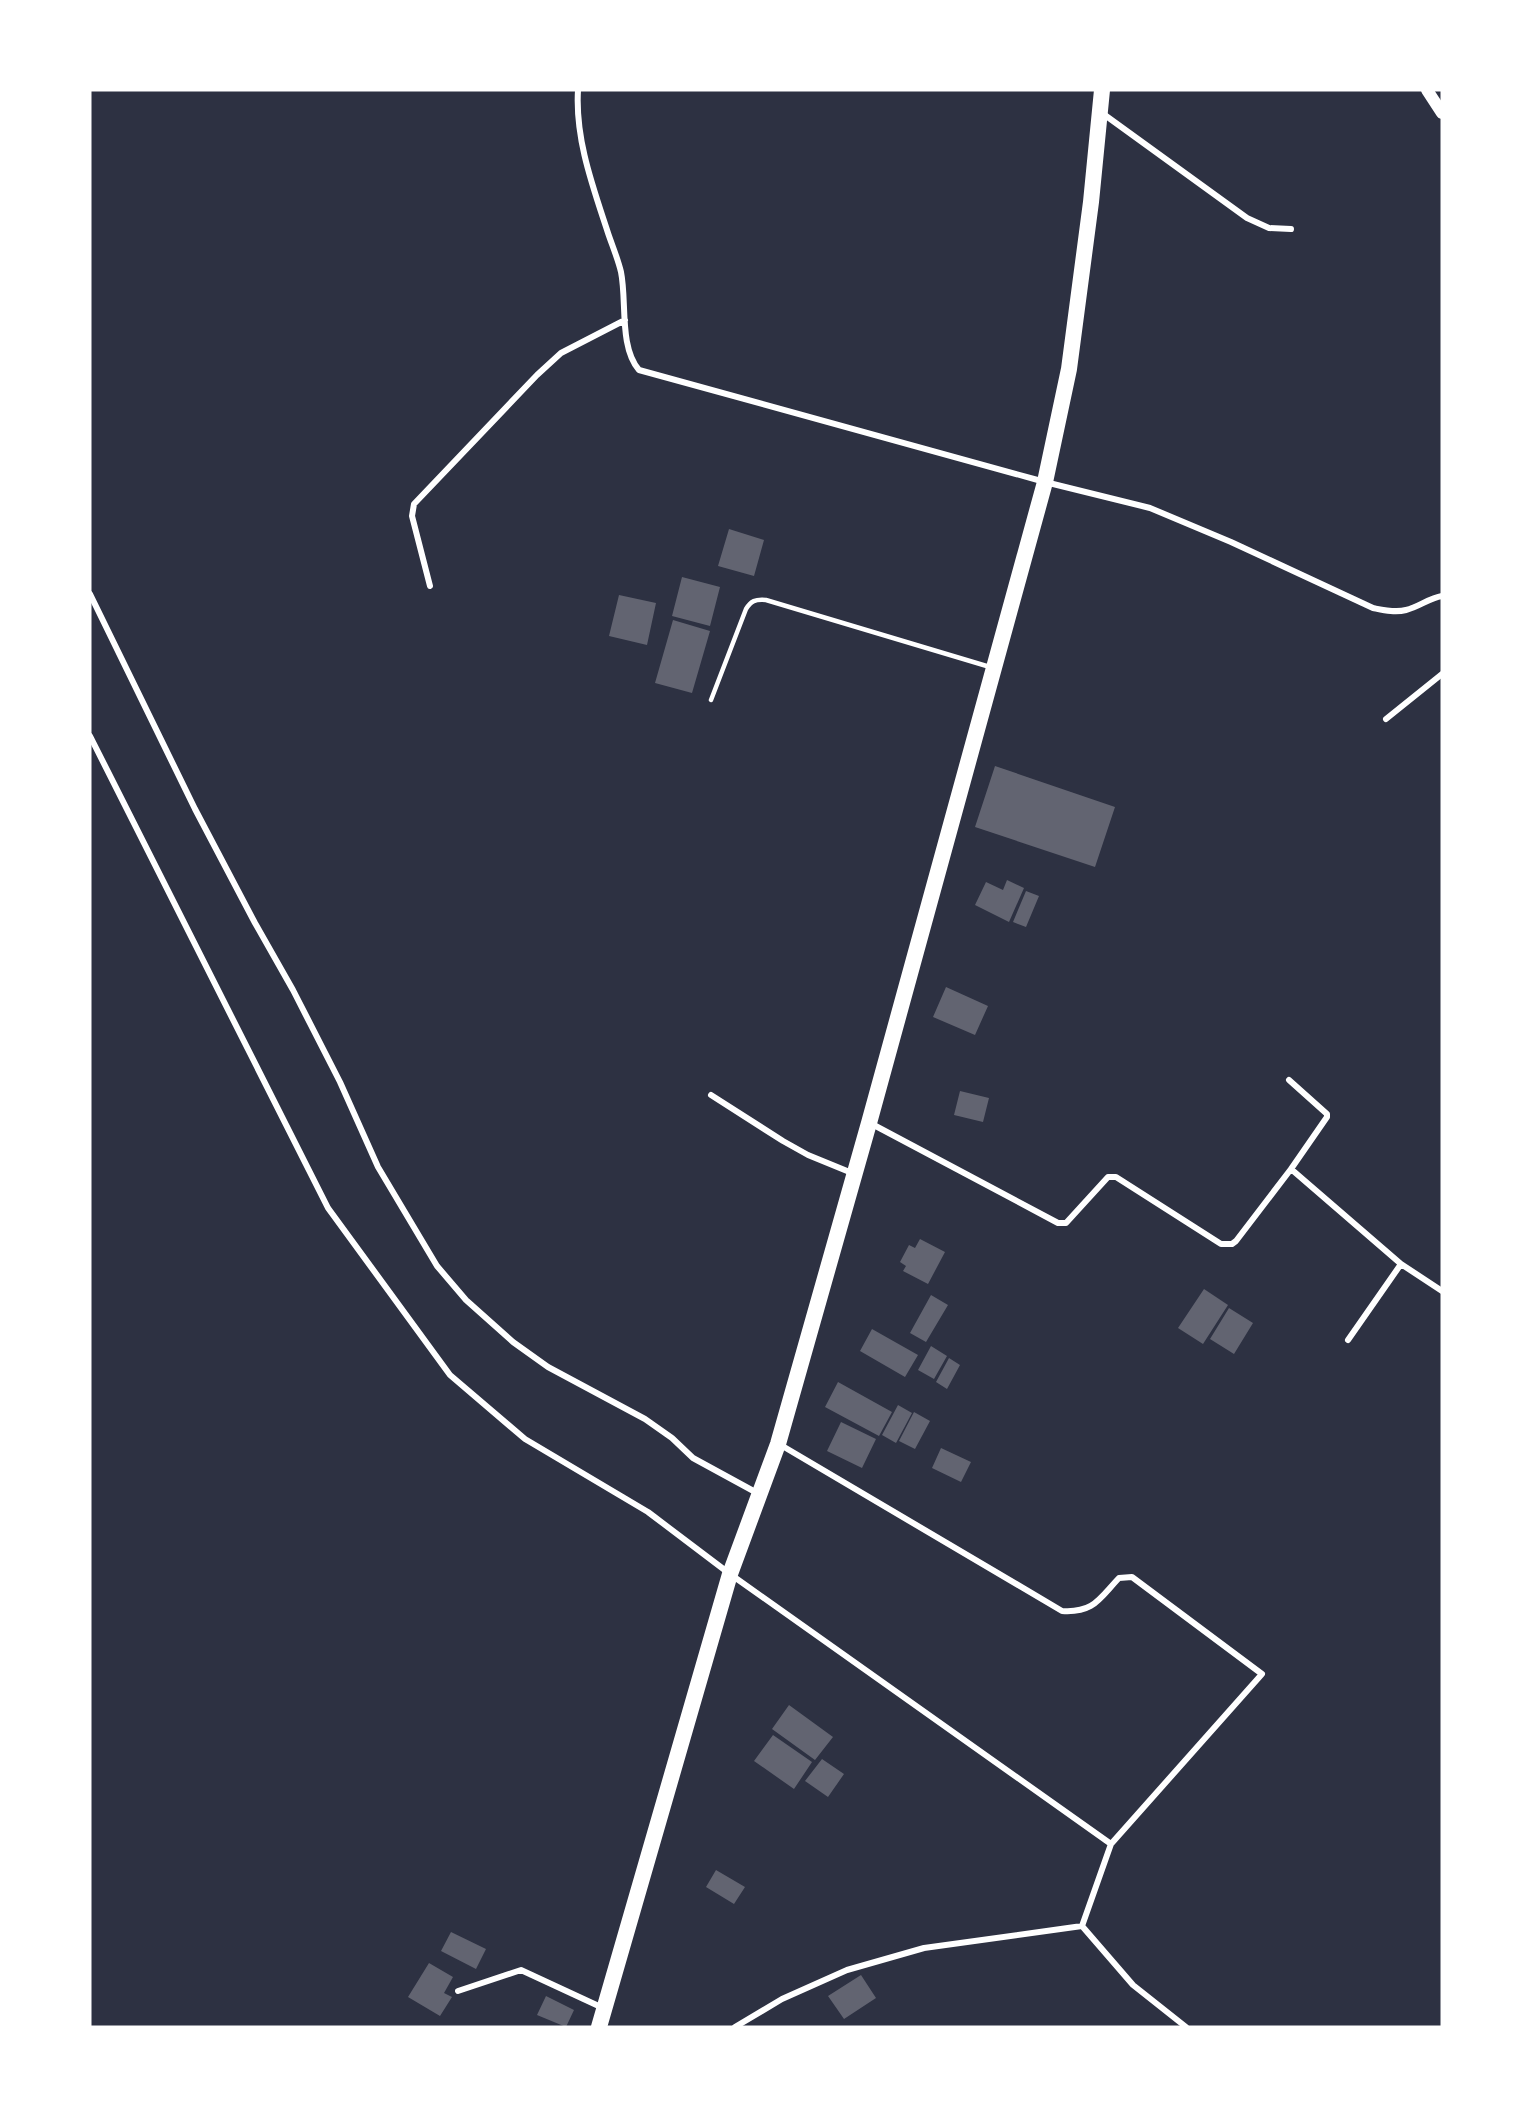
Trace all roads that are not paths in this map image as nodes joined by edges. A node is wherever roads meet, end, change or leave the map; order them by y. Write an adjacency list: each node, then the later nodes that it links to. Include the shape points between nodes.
1 (578, 90): 7 (street, via 579,132 621,272)
2 (1102, 90): 4 (highway)
3 (1427, 90): 5 (main road)
4 (1099, 111): 6 (street, via 1247,218 1269,228); 8 (highway, via 1069,369)
5 (1442, 113)
6 (1291, 229)
7 (625, 320): 8 (street, via 630,355 639,370); 9 (street, via 561,353 414,504 412,516)
8 (1045, 482): 11 (street, via 1150,508 1373,608 1406,610); 12 (highway)
9 (430, 586)
10 (90, 594): 26 (street, via 195,808 340,1082 378,1167 437,1266 466,1300 548,1367 645,1419 693,1458)
11 (1442, 596)
12 (995, 669): 14 (lane, via 757,600 746,609); 19 (highway)
13 (1442, 674): 15 (street)
14 (711, 700)
15 (1386, 719)
16 (90, 736): 27 (street, via 328,1208 450,1375 525,1439 648,1512)
17 (1289, 1080): 20 (street, via 1327,1115)
18 (711, 1095): 21 (street, via 808,1155)
19 (869, 1123): 20 (street, via 1058,1223 1066,1222 1101,1182 1116,1177 1226,1245 1236,1241); 21 (highway)
20 (1292, 1169): 22 (street)
21 (854, 1174): 25 (highway)
22 (1401, 1264): 23 (street); 24 (street)
23 (1442, 1292)
24 (1348, 1340)
25 (778, 1444): 26 (highway); 28 (street, via 1062,1611 1090,1608 1119,1578 1132,1577 1262,1674)
26 (760, 1494): 27 (highway)
27 (730, 1574): 28 (street); 31 (highway)
28 (1111, 1844): 29 (street)
29 (1082, 1926): 33 (street, via 924,1948 847,1970 782,1999); 34 (street, via 1133,1985)
30 (458, 1991): 31 (street, via 521,1970)
31 (604, 2008): 32 (highway)
32 (599, 2027)
33 (735, 2027)
34 (1186, 2027)

